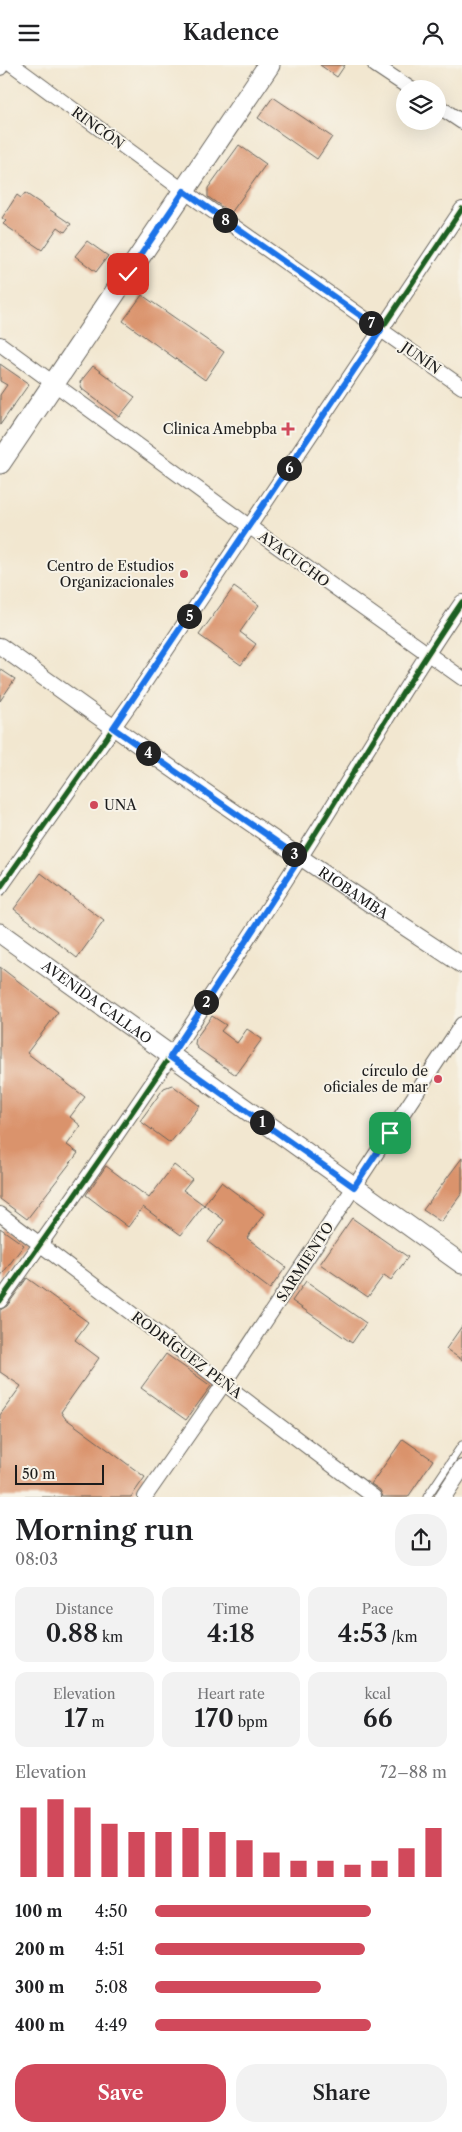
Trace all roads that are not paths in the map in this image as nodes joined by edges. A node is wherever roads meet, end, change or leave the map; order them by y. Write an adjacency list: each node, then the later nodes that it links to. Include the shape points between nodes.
1 (13, 65): 7 (street, RINCÓN)
2 (269, 65): 7 (main road)
3 (375, 65): 4 (street)
4 (398, 80)
5 (446, 111): 6 (street)
6 (462, 122)
7 (184, 191): 9 (street, JUNÍN); 11 (main road)
8 (462, 209): 9 (street)
9 (381, 330): 12 (street, JUNÍN); 14 (street)
10 (0, 344): 11 (street, AYACUCHO)
11 (55, 384): 13 (main road); 14 (street, AYACUCHO)
12 (462, 387)
13 (0, 463)
14 (250, 527): 17 (street, AYACUCHO); 19 (street)
15 (462, 602): 17 (street)
16 (0, 646): 19 (street, RIOBAMBA)
17 (426, 654): 18 (street, AYACUCHO); 20 (street)
18 (462, 678)
19 (113, 728): 20 (street, RIOBAMBA); 21 (street)
20 (300, 858): 23 (street, RIOBAMBA); 25 (street)
21 (0, 888)
22 (0, 933): 25 (main road, AVENIDA CALLAO)
23 (462, 965)
24 (462, 1024): 26 (street, SARMIENTO)
25 (170, 1057): 26 (main road, AVENIDA CALLAO); 28 (street)
26 (354, 1187): 29 (main road, AVENIDA CALLAO); 31 (street, SARMIENTO)
27 (0, 1214): 28 (street, RODRÍGUEZ PEÑA)
28 (41, 1245): 30 (street); 31 (street, RODRÍGUEZ PEÑA)
29 (462, 1264)
30 (0, 1301)
31 (225, 1382): 34 (street, SARMIENTO); 35 (street, RODRÍGUEZ PEÑA)
32 (462, 1445): 36 (lane)
33 (462, 1468): 37 (street)
34 (145, 1497)
35 (374, 1497)
36 (427, 1497)
37 (443, 1497)

